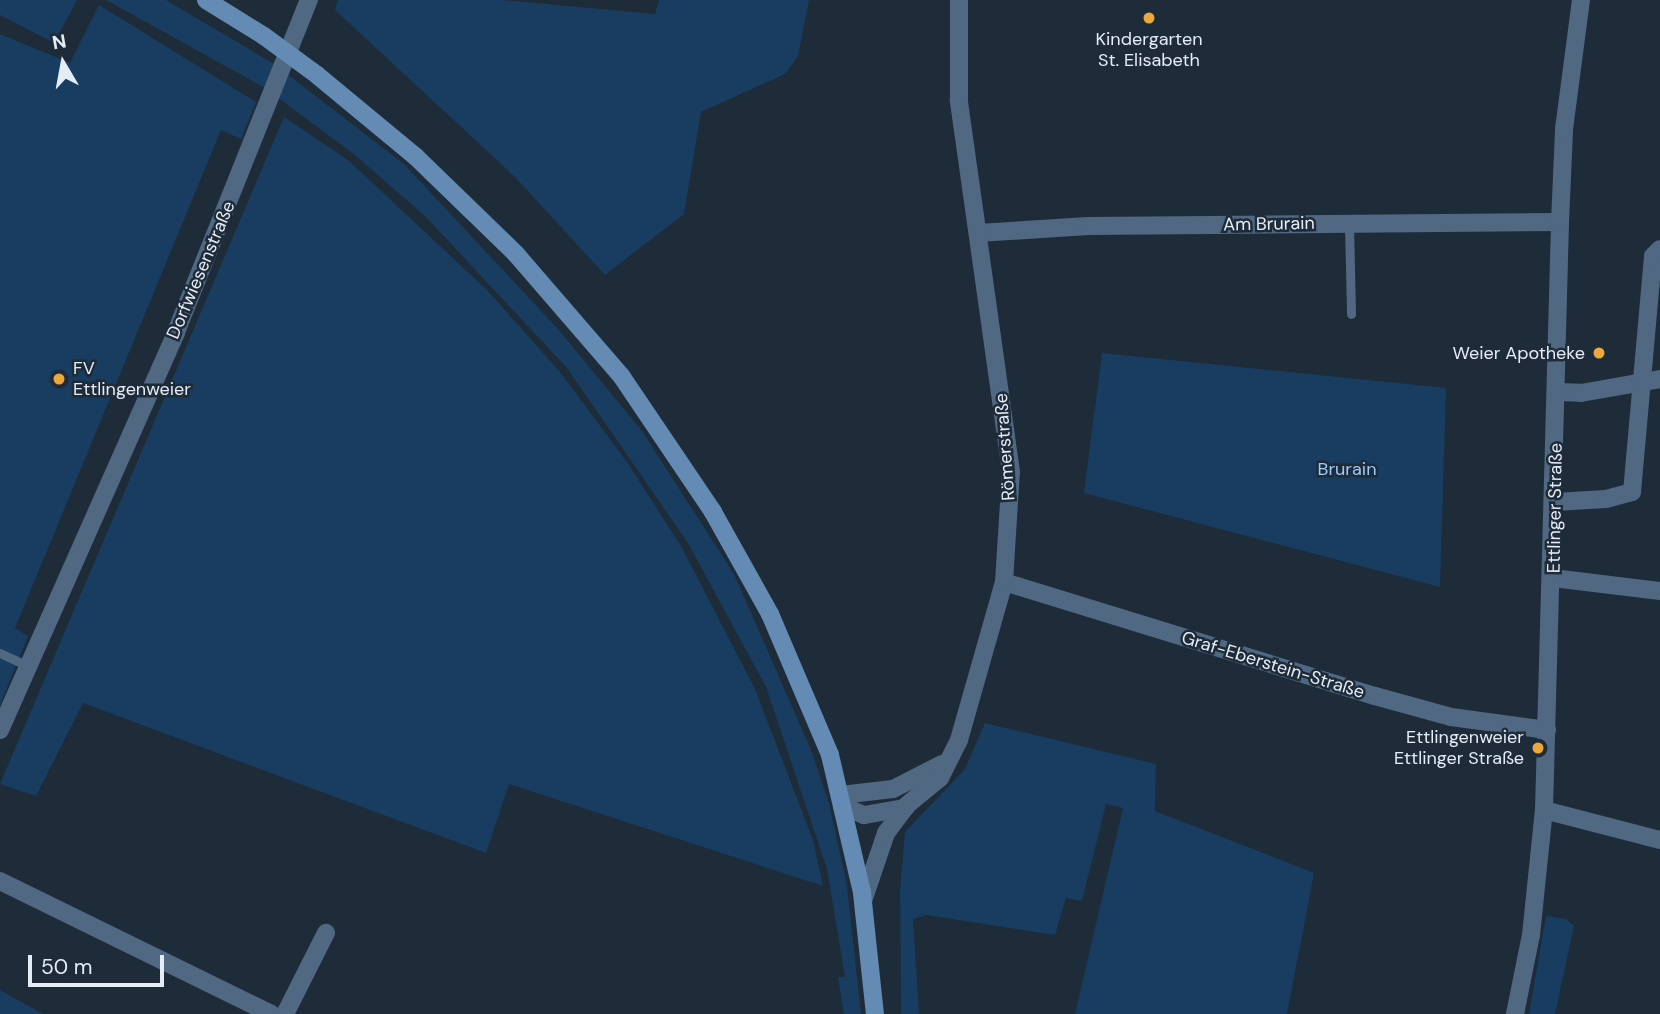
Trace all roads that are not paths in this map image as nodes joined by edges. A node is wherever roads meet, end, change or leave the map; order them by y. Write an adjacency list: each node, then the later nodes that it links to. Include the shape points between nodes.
1 (206, 0): 22 (main road, Römerstraße, bridge, via 317,75 450,189 583,329 690,474 767,608 808,697)
2 (309, 0): 18 (street, Dorfwiesenstraße, via 176,332)
3 (959, 0): 7 (street, Römerstraße, via 958,100)
4 (1580, 0): 5 (street, Ettlinger Straße, via 1564,129)
5 (1560, 222): 6 (street, Am Brurain); 12 (street, Ettlinger Straße)
6 (1349, 223): 7 (street, Am Brurain, via 1088,226); 9 (lane)
7 (978, 233): 15 (street, Römerstraße, via 1011,472)
8 (1660, 249): 11 (street, via 1653,256)
9 (1351, 314)
10 (1660, 379): 11 (street)
11 (1640, 382): 12 (street, via 1581,393); 13 (street, via 1632,492 1606,499)
12 (1558, 392): 13 (street, Ettlinger Straße)
13 (1555, 502): 14 (street, Ettlinger Straße)
14 (1553, 578): 16 (street); 20 (street, Ettlinger Straße)
15 (1004, 582): 20 (street, Graf-Eberstein-Straße, via 1387,700 1451,717); 21 (street, Römerstraße, via 978,682)
16 (1660, 591)
17 (0, 653): 18 (lane)
18 (28, 666): 19 (street, Dorfwiesenstraße)
19 (0, 730)
20 (1546, 730): 24 (street, Ettlinger Straße)
21 (952, 754): 22 (street, via 911,784); 23 (street, Römerstraße, via 940,778)
22 (843, 801): 23 (street, via 864,815); 27 (main road, Römerstraße)
23 (905, 808): 27 (street, Römerstraße, via 886,833)
24 (1544, 810): 25 (street); 32 (street, Ettlinger Straße, via 1535,912)
25 (1660, 841)
26 (0, 881): 29 (street)
27 (863, 901): 31 (main road, Römerstraße)
28 (326, 933): 30 (street)
29 (271, 1014)
30 (285, 1014)
31 (875, 1014)
32 (1515, 1014)

